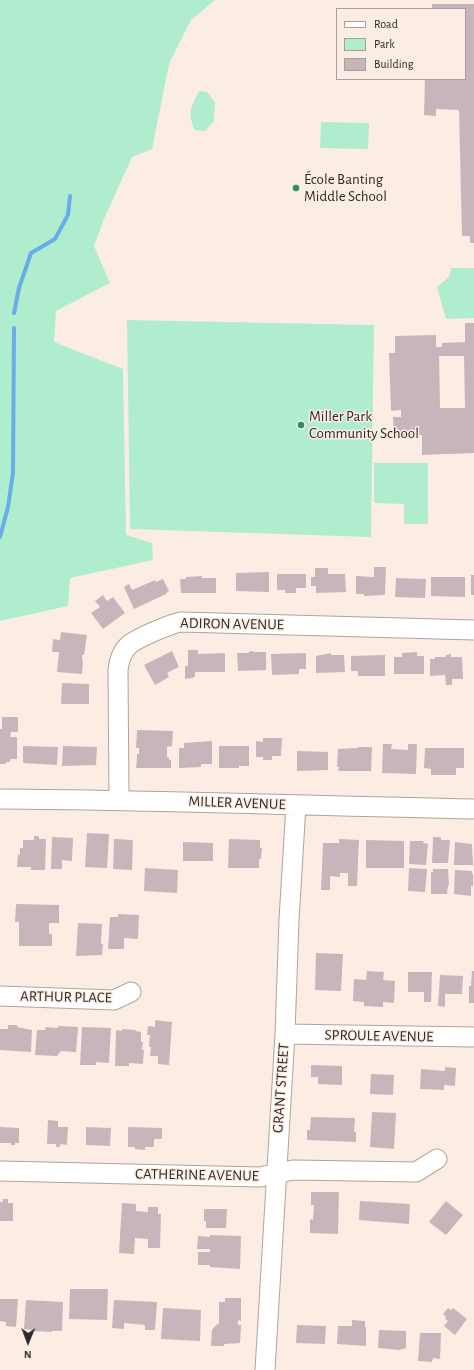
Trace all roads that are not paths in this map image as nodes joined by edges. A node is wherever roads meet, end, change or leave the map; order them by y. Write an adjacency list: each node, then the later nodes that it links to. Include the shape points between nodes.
1 (474, 630): 3 (street, ADIRON AVENUE, via 181,622 136,641 129,645 118,662)
2 (0, 799): 3 (street, MILLER AVENUE)
3 (119, 799): 4 (street, MILLER AVENUE)
4 (296, 805): 5 (street, MILLER AVENUE); 8 (street, GRANT STREET)
5 (474, 809)
6 (131, 992): 7 (street, ARTHUR PLACE, via 114,1000)
7 (0, 996)
8 (285, 1034): 9 (street, SPROULE AVENUE); 12 (street, GRANT STREET)
9 (474, 1038)
10 (437, 1159): 12 (street, CATHERINE AVENUE, via 416,1172 293,1170)
11 (0, 1171): 12 (street, CATHERINE AVENUE, via 260,1177)
12 (276, 1174): 13 (street, GRANT STREET)
13 (266, 1370)

